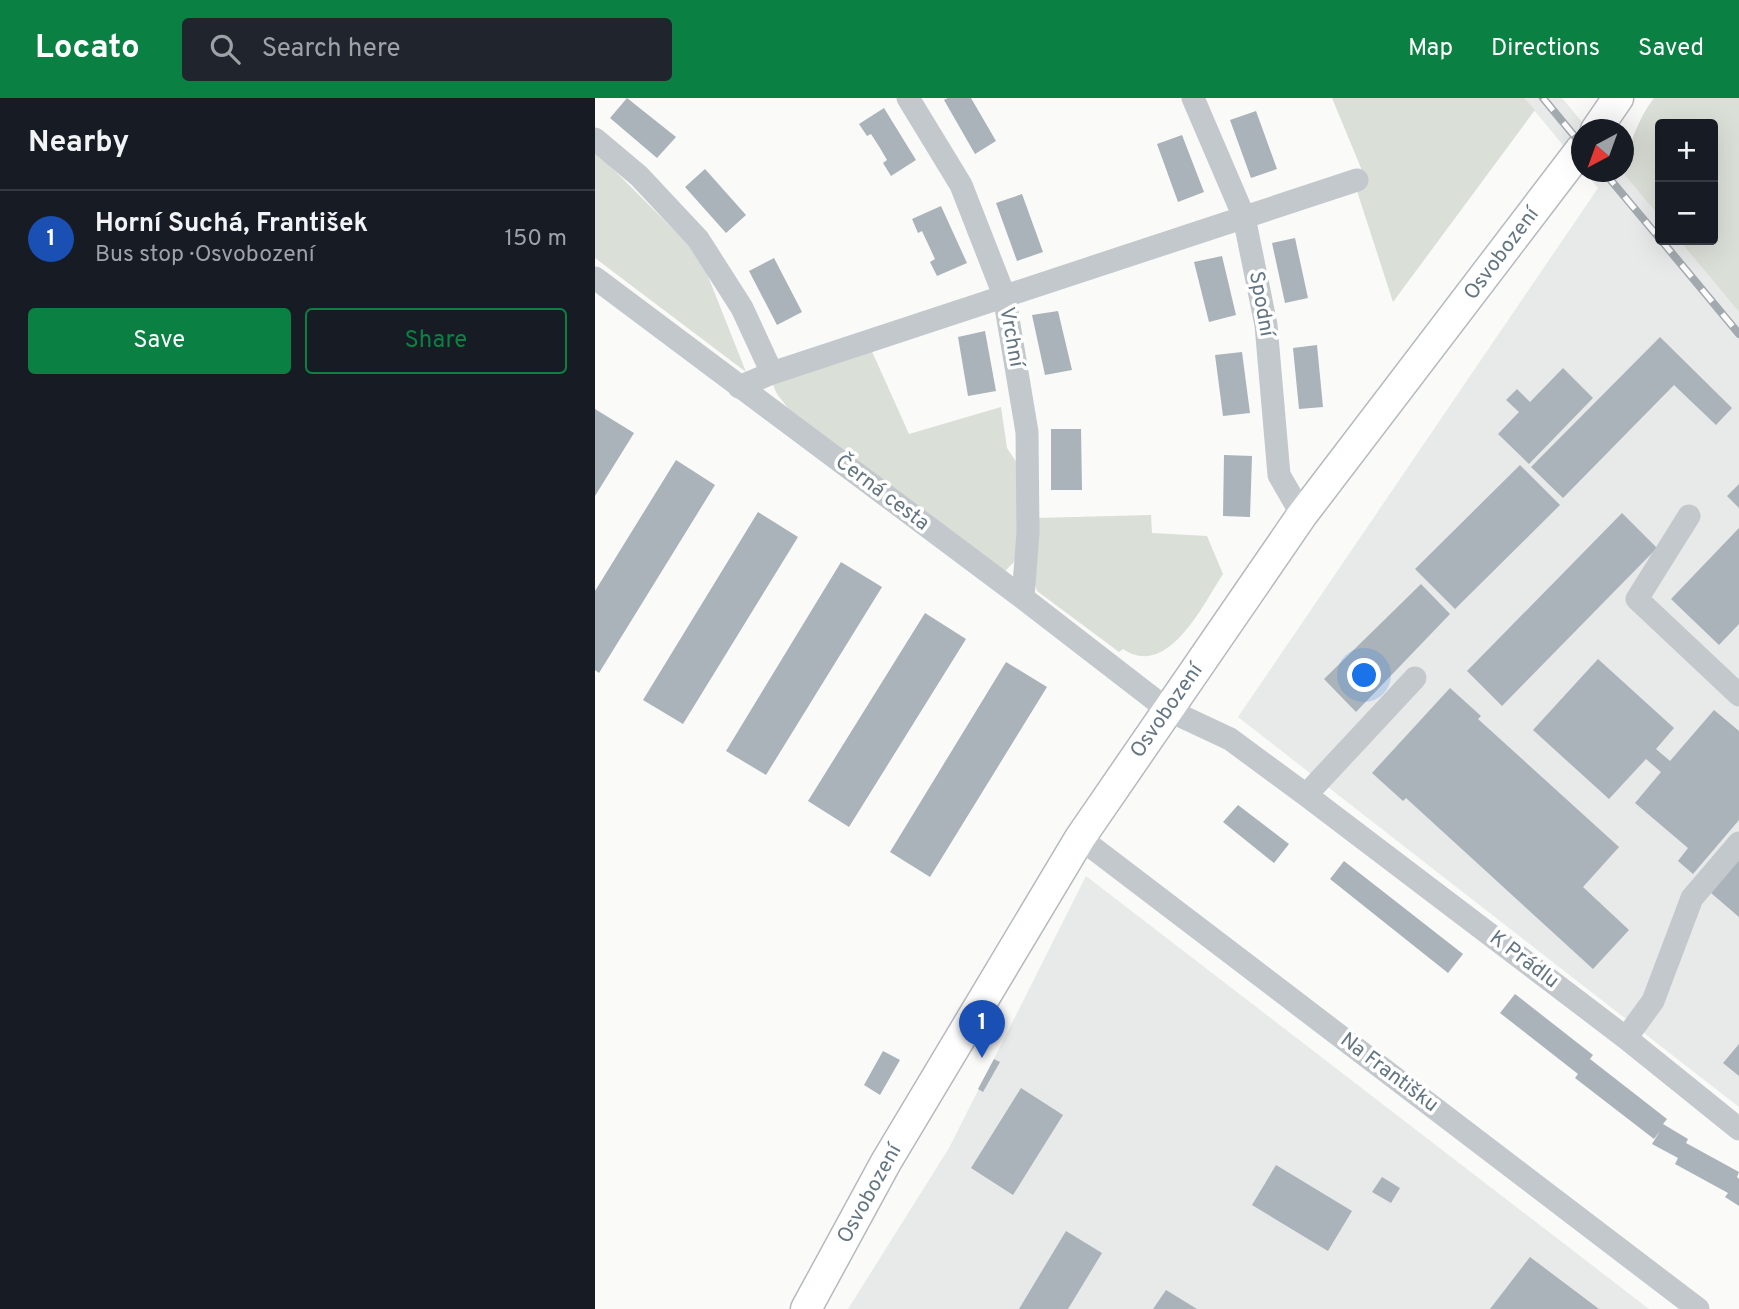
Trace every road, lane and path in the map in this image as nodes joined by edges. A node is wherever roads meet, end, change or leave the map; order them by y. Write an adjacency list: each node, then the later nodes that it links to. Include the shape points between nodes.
1 (908, 98): 10 (street, Vrchní, via 961,185)
2 (1193, 98): 8 (street, Spodní)
3 (1618, 98): 4 (main road)
4 (1604, 119)
5 (595, 139): 11 (street, via 639,176 698,239 742,308)
6 (1571, 162): 13 (main road, Osvobození)
7 (1357, 180): 8 (street)
8 (1244, 218): 10 (street); 13 (street, Spodní, via 1266,325 1279,475)
9 (595, 278): 12 (street, Černá cesta)
10 (1004, 295): 11 (street); 15 (street, Vrchní, via 1027,432)
11 (772, 373): 12 (street)
12 (739, 387): 15 (street, Černá cesta)
13 (1302, 515): 18 (main road, Osvobození)
14 (1689, 516): 17 (street, via 1637,599)
15 (1023, 598): 18 (street, Černá cesta)
16 (1415, 678): 19 (street)
17 (1739, 695)
18 (1168, 709): 19 (street, K Prádlu, via 1230,738); 20 (main road, Osvobození)
19 (1306, 795): 22 (street, K Prádlu)
20 (1080, 838): 24 (main road, Osvobození, via 886,1162); 25 (street, Na Františku)
21 (1739, 843): 22 (street, via 1692,898 1654,1001)
22 (1626, 1038): 23 (street, K Prádlu)
23 (1739, 1129)
24 (806, 1309)
25 (1698, 1309)

